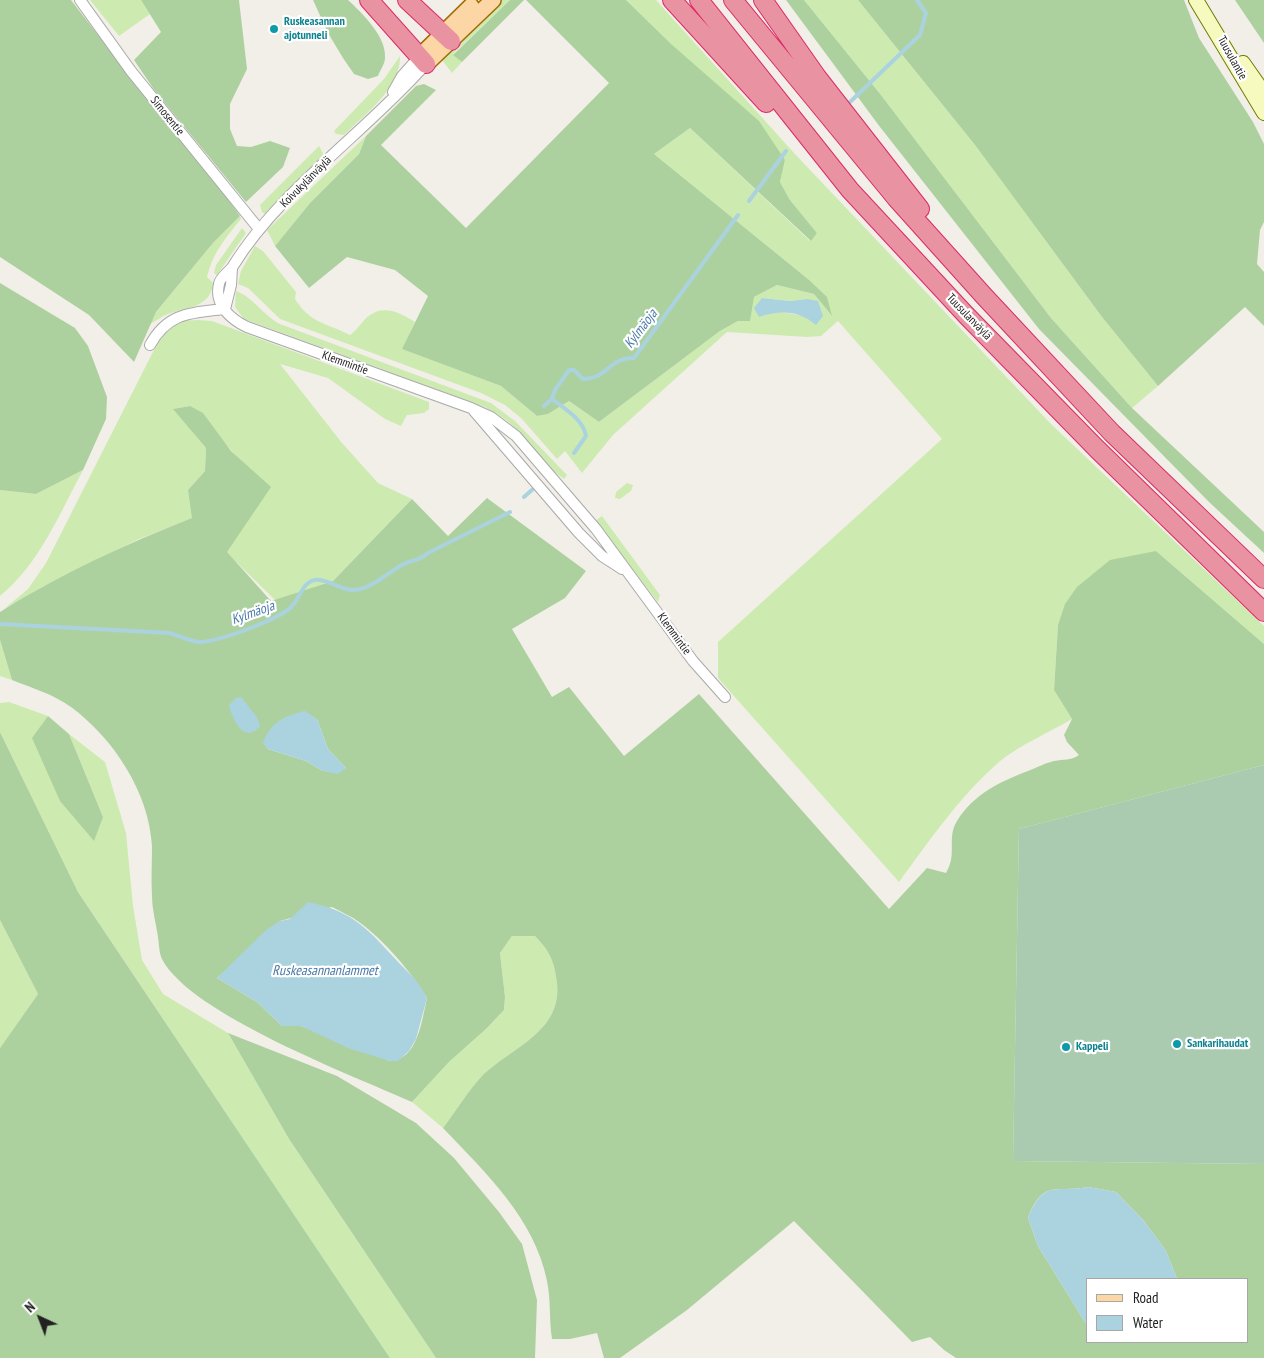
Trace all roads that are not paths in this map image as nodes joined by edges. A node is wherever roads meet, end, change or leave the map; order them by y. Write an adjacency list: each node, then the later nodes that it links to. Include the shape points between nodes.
1 (80, 0): 17 (street, Simosentie, via 131,71)
2 (369, 0): 13 (highway)
3 (407, 0): 12 (highway)
4 (478, 0): 12 (main road, Koivukylänväylä)
5 (493, 0): 12 (main road, Koivukylänväylä)
6 (672, 0): 16 (highway)
7 (699, 0): 16 (highway, Tuusulanväylä)
8 (733, 0): 18 (highway, Tuusulanväylä, via 896,198)
9 (763, 0): 18 (highway)
10 (1196, 0): 11 (main road, Tuusulantie)
11 (1215, 28): 14 (main road, Tuusulantie); 15 (main road, Tuusulantie)
12 (447, 37): 13 (main road, Koivukylänväylä)
13 (422, 60): 17 (street, Koivukylänväylä, via 402,76 388,102)
14 (1264, 93)
15 (1264, 113)
16 (850, 190): 24 (highway, Tuusulanväylä, via 1082,434)
17 (259, 229): 19 (street, Koivukylänväylä, via 219,281 217,296)
18 (984, 296): 23 (highway, Tuusulanväylä, via 1112,433)
19 (225, 309): 20 (street, via 175,317 164,325); 21 (street, Klemmintie, via 228,316 246,327)
20 (150, 345)
21 (471, 408): 22 (street, Klemmintie, via 579,533 602,556); 22 (street, Klemmintie, via 492,417 516,436 596,529)
22 (624, 570): 25 (street, Klemmintie, via 693,661)
23 (1264, 579)
24 (1264, 612)
25 (725, 697)

